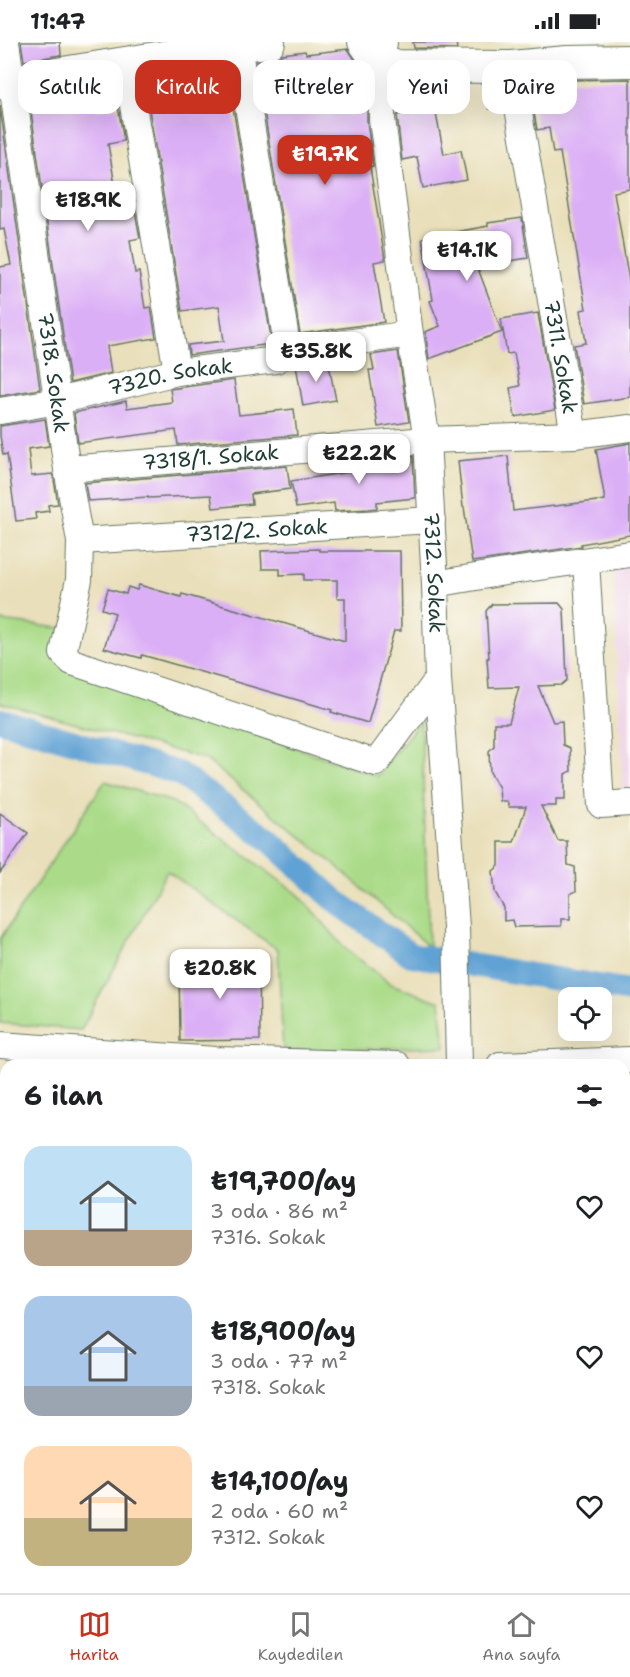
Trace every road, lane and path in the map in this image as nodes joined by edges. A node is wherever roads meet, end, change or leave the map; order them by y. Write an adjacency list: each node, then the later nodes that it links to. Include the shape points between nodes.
1 (6, 42): 10 (street, 7318. Sokak)
2 (254, 44): 3 (street); 13 (street)
3 (191, 48): 8 (street)
4 (376, 50): 9 (street); 12 (street, 7312. Sokak, via 381,119)
5 (566, 52): 6 (street); 7 (street)
6 (537, 60)
7 (630, 61)
8 (126, 63): 10 (street); 14 (street)
9 (482, 63)
10 (6, 82): 15 (street, 7318. Sokak)
11 (519, 114): 18 (street, 7311. Sokak)
12 (410, 334): 13 (street, 7320. Sokak); 19 (street, 7312. Sokak)
13 (288, 351): 14 (street, 7320. Sokak, via 276,360)
14 (177, 372): 15 (street, 7320. Sokak)
15 (58, 401): 16 (street, 7320. Sokak); 20 (street, 7318. Sokak)
16 (0, 411)
17 (630, 429): 18 (street, 7318/1. Sokak)
18 (574, 435): 19 (street, 7318/1. Sokak)
19 (427, 440): 20 (street, 7318/1. Sokak); 21 (street, 7312. Sokak)
20 (67, 469): 22 (street, 7318. Sokak)
21 (432, 520): 22 (street, 7312/2. Sokak); 25 (street, 7312. Sokak)
22 (80, 541): 26 (street, 7318. Sokak, via 79,580 63,653 72,662 376,764)
23 (630, 554): 24 (street)
24 (586, 561): 25 (street); 27 (street, via 601,805)
25 (435, 584): 26 (street, 7312. Sokak)
26 (438, 679): 31 (street, 7312. Sokak, via 456,927)
27 (630, 803)
28 (0, 1045): 29 (street)
29 (95, 1058): 30 (street)
30 (156, 1059)
31 (459, 1059)

